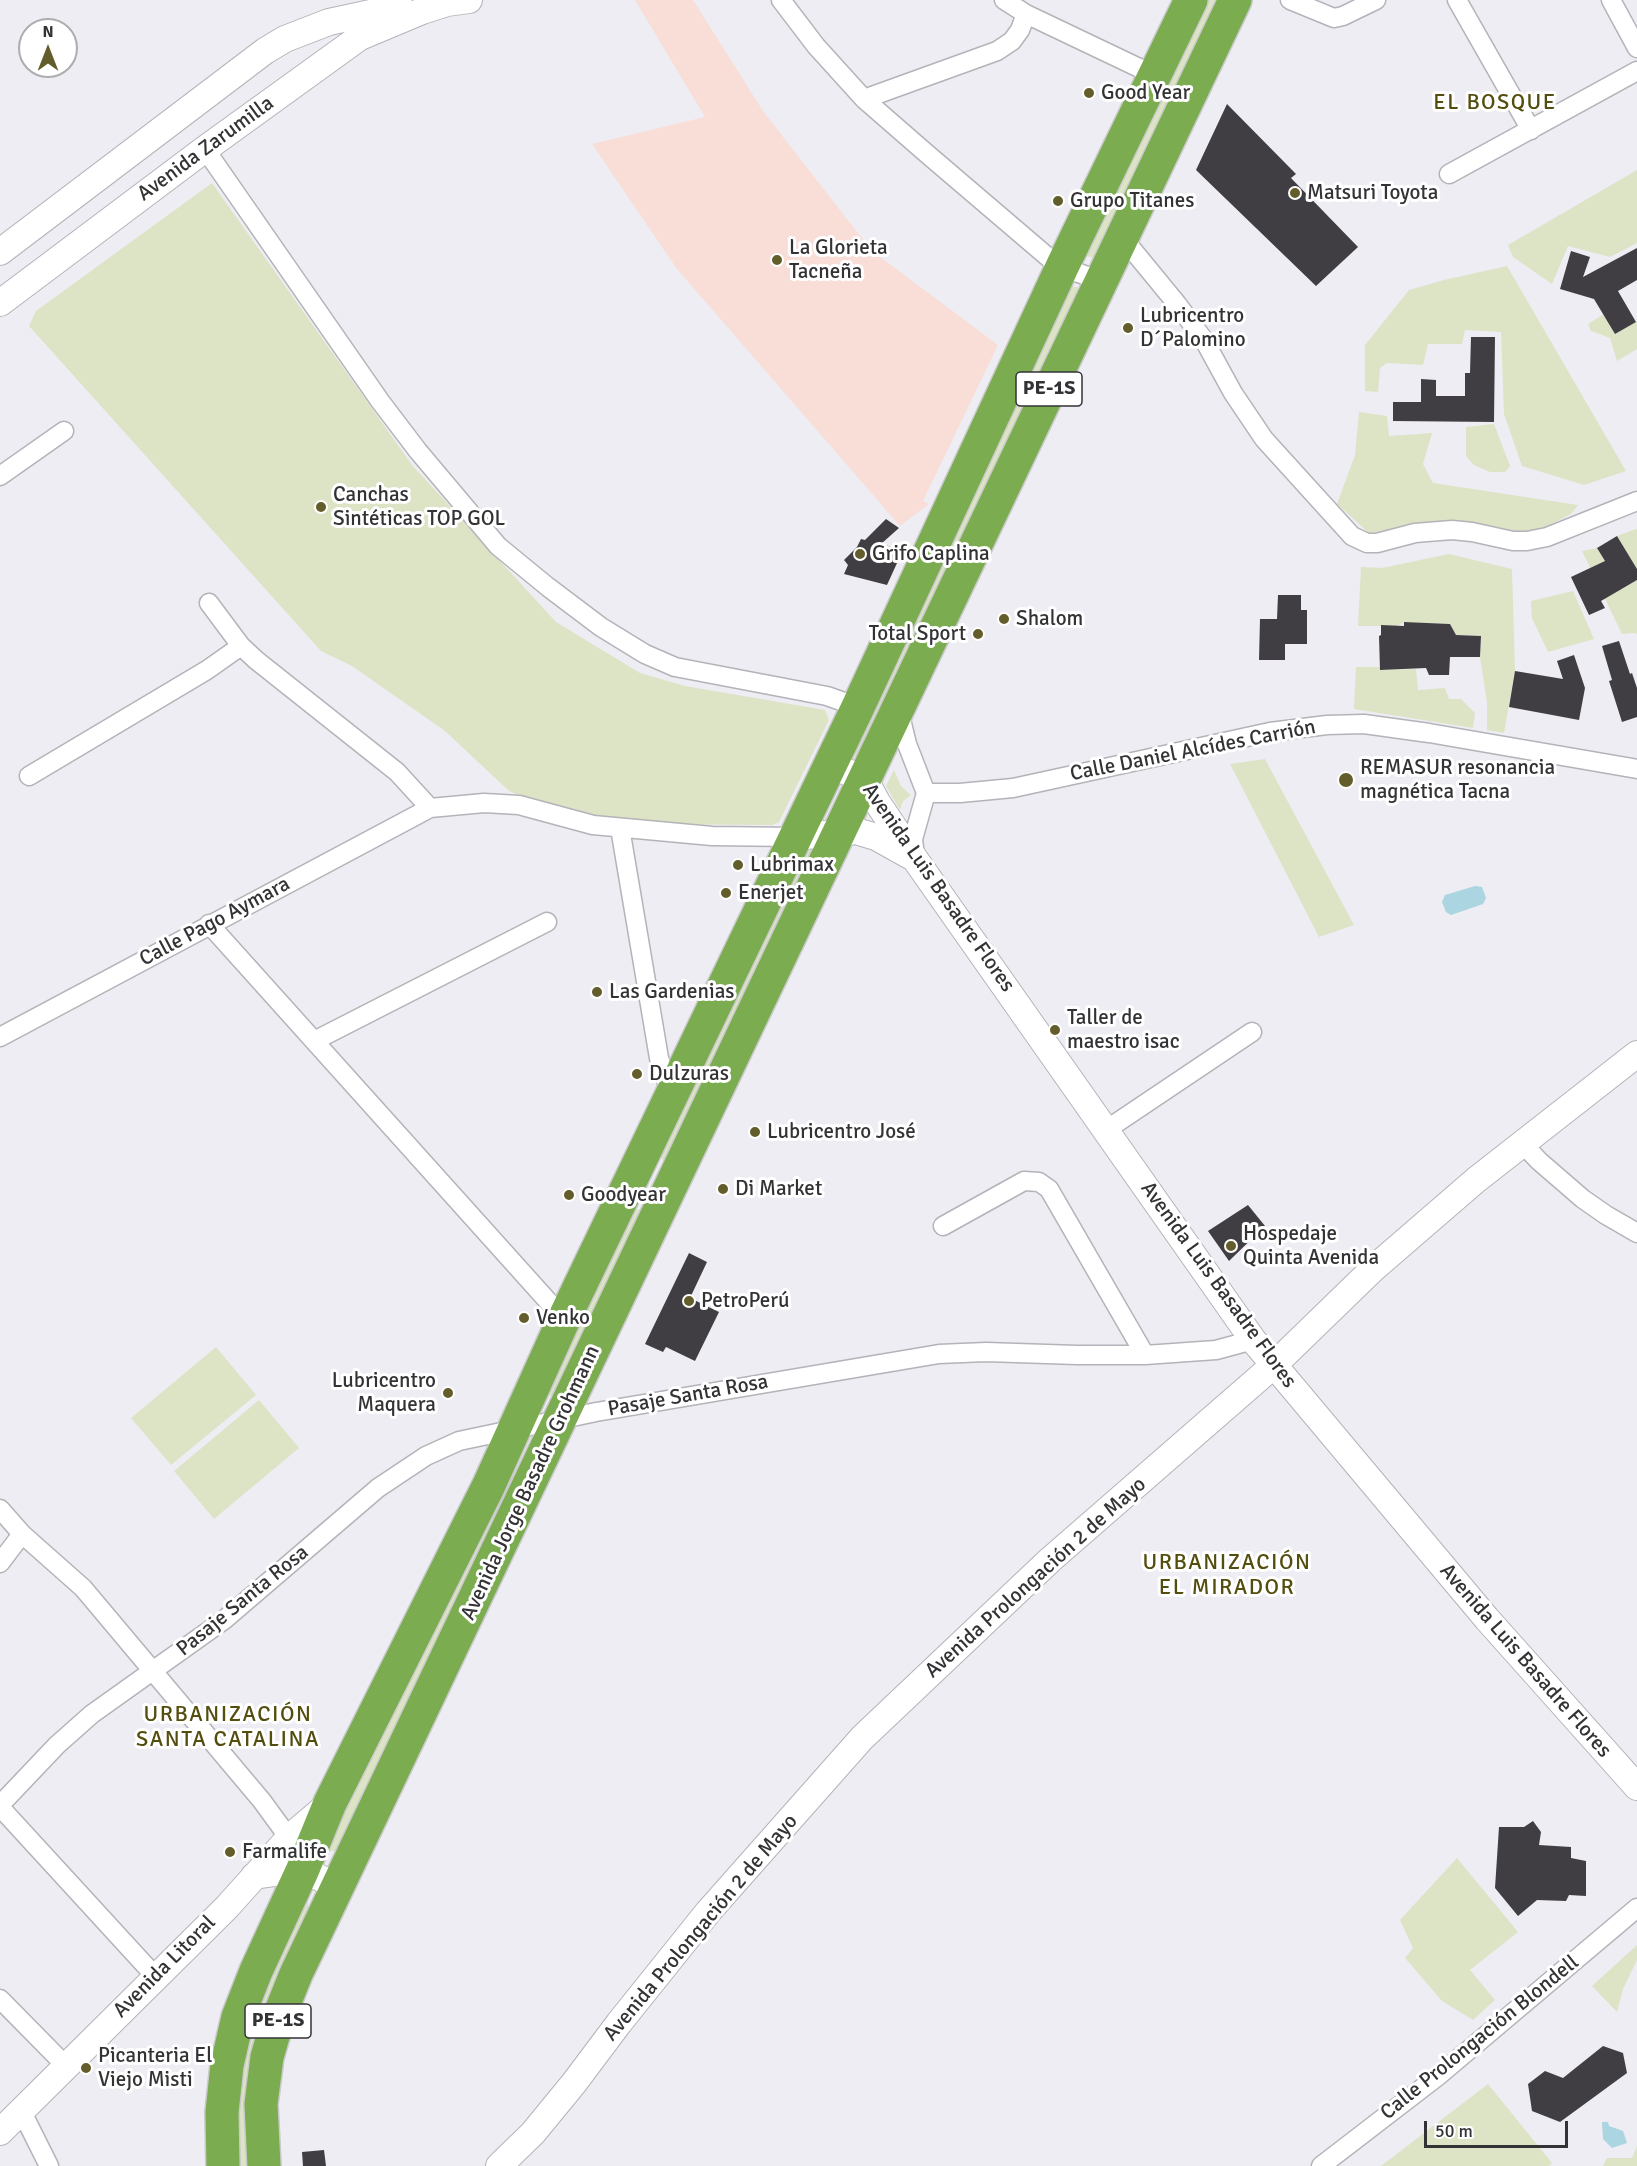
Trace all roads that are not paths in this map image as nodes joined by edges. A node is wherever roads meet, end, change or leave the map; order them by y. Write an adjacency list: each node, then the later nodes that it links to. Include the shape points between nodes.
1 (469, 0): 10 (street, Avenida Zarumilla)
2 (781, 0): 15 (street)
3 (1005, 0): 11 (street)
4 (1191, 0): 14 (highway, Avenida Jorge Basadre Grohmann / PE-1S)
5 (1235, 0): 19 (highway, Avenida Jorge Basadre Grohmann / PE-1S)
6 (1290, 0): 7 (street, via 1334,18)
7 (1376, 0)
8 (1458, 0): 16 (street)
9 (1611, 0): 12 (street)
10 (422, 12): 17 (street, Avenida Zarumilla, via 360,37); 20 (street, Avenida Zarumilla, via 352,16 307,30 265,51)
11 (1026, 14): 14 (street); 15 (street, via 1012,41 997,51)
12 (1637, 48)
13 (1637, 71): 16 (street)
14 (1154, 75): 21 (highway, Avenida Jorge Basadre Grohmann / PE-1S)
15 (864, 99): 21 (street)
16 (1531, 130): 18 (street)
17 (205, 149): 23 (street, Avenida Zarumilla); 30 (street, via 380,401 498,546 601,627 645,654 675,667 827,696)
18 (1449, 174)
19 (1122, 237): 22 (highway, Avenida Jorge Basadre Grohmann / PE-1S); 26 (street, via 1204,340 1264,440 1352,536 1377,543 1414,533 1452,530 1527,541 1547,537)
20 (0, 252)
21 (1062, 267): 22 (street); 30 (highway, Avenida Jorge Basadre Grohmann / PE-1S)
22 (1101, 280): 29 (highway, Avenida Jorge Basadre Grohmann / PE-1S)
23 (0, 303)
24 (64, 431): 25 (street)
25 (0, 476)
26 (1637, 501)
27 (208, 603): 28 (street)
28 (241, 646): 33 (street); 36 (street, via 397,772)
29 (897, 706): 34 (highway, Avenida Jorge Basadre Grohmann / PE-1S); 35 (street)
30 (858, 707): 31 (highway, Avenida Jorge Basadre Grohmann / PE-1S)
31 (830, 766): 34 (street, Avenida Luis Basadre Flores); 39 (highway, Avenida Jorge Basadre Grohmann / PE-1S)
32 (1637, 769): 35 (street, Calle Daniel Alcídes Carrión, via 1429,733 1364,724 1327,724 1258,735 1013,788)
33 (29, 776)
34 (864, 778): 38 (highway, Avenida Jorge Basadre Grohmann / PE-1S); 40 (street, Avenida Luis Basadre Flores)
35 (926, 793): 40 (street, via 913,839)
36 (430, 808): 37 (street, via 484,803 519,805 593,825); 42 (street, Calle Pago Aymara)
37 (620, 828): 39 (street, via 712,836); 47 (street, via 659,1058)
38 (838, 832): 39 (street); 40 (street, via 856,831 876,837); 56 (highway, Avenida Jorge Basadre Grohmann / PE-1S)
39 (795, 837): 47 (highway, Avenida Jorge Basadre Grohmann / PE-1S)
40 (915, 859): 48 (street, Avenida Luis Basadre Flores)
41 (547, 922): 45 (street)
42 (209, 924): 44 (street, Calle Pago Aymara); 45 (street)
43 (1252, 1032): 48 (street)
44 (0, 1037)
45 (314, 1041): 52 (street)
46 (1637, 1053): 49 (street, Avenida Prolongación 2 de Mayo)
47 (671, 1097): 52 (highway, Avenida Jorge Basadre Grohmann / PE-1S)
48 (1106, 1130): 53 (street, Avenida Luis Basadre Flores)
49 (1523, 1144): 51 (street, via 1583,1199); 55 (street, Avenida Prolongación 2 de Mayo, via 1373,1269)
50 (943, 1226): 54 (street, via 1024,1181 1039,1182 1049,1189)
51 (1637, 1233)
52 (564, 1319): 57 (highway, Avenida Jorge Basadre Grohmann / PE-1S)
53 (1253, 1340): 54 (street, Pasaje Santa Rosa, via 1216,1350); 55 (street, Avenida Luis Basadre Flores)
54 (1145, 1355): 56 (street, Pasaje Santa Rosa, via 939,1354)
55 (1274, 1365): 62 (street, Avenida Luis Basadre Flores, via 1479,1610); 78 (street, Avenida Prolongación 2 de Mayo, via 1050,1560 862,1738 702,1920 533,2133)
56 (561, 1420): 57 (street, Pasaje Santa Rosa); 68 (highway, Avenida Jorge Basadre Grohmann / PE-1S)
57 (513, 1430): 61 (street, Pasaje Santa Rosa, via 459,1441 426,1456 378,1488 224,1620); 63 (highway, Avenida Jorge Basadre Grohmann / PE-1S)
58 (0, 1509): 59 (street)
59 (22, 1534): 60 (street); 61 (street, via 82,1588)
60 (0, 1563)
61 (153, 1672): 64 (street, Pasaje Santa Rosa, via 92,1714); 65 (street, via 262,1801)
62 (1637, 1787)
63 (330, 1803): 65 (street, Avenida Litoral); 66 (highway, Avenida Jorge Basadre Grohmann / PE-1S)
64 (0, 1806): 70 (street)
65 (288, 1838): 66 (street); 67 (street, Avenida Litoral)
66 (303, 1869): 67 (street); 68 (street); 76 (highway, Avenida Jorge Basadre Grohmann / PE-1S, via 238,2017 227,2064 222,2112)
67 (254, 1876): 70 (street, Avenida Litoral)
68 (337, 1887): 77 (highway, Avenida Jorge Basadre Grohmann / PE-1S, via 296,1974 267,2057 261,2104)
69 (1637, 1908): 79 (street, Calle Prolongación Blondell, via 1438,2076)
70 (156, 1976): 72 (street, Avenida Litoral)
71 (0, 1999): 72 (street)
72 (66, 2066): 73 (street, Avenida Litoral)
73 (21, 2110): 74 (street, Avenida Litoral); 75 (street)
74 (0, 2132)
75 (49, 2166)
76 (224, 2166)
77 (264, 2166)
78 (499, 2166)
79 (1321, 2166)

